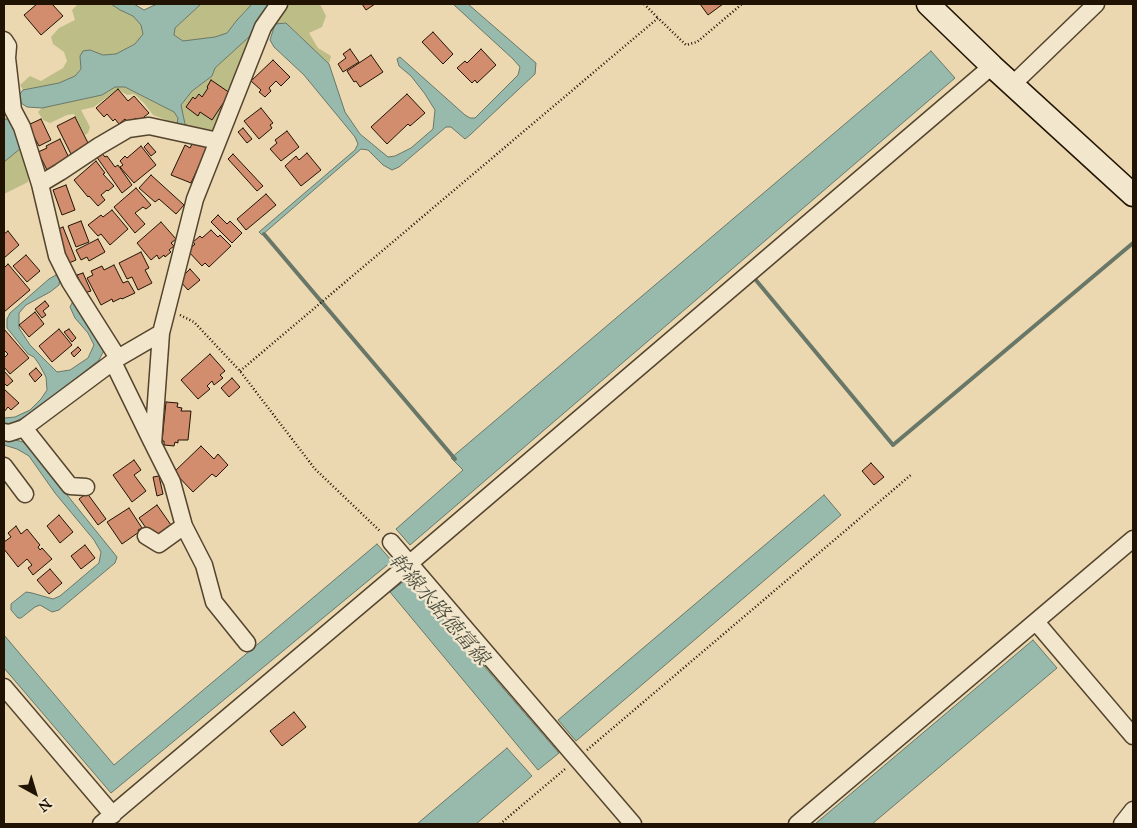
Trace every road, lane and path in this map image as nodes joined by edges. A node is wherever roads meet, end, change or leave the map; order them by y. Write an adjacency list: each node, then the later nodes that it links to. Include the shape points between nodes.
1 (279, 4): 10 (street, via 263,27)
2 (644, 4): 6 (path)
3 (742, 4): 6 (path, via 697,42 686,45)
4 (928, 4): 8 (street)
5 (1096, 4): 9 (street)
6 (658, 18): 16 (path)
7 (4, 40): 11 (street, via 8,46 13,110 22,127)
8 (992, 66): 9 (street); 27 (street)
9 (1012, 85): 12 (street)
10 (218, 142): 11 (street, via 149,126 128,129); 13 (street, via 195,199)
11 (40, 184): 15 (street, via 57,256)
12 (1133, 195)
13 (167, 310): 14 (street); 16 (path, via 194,322)
14 (161, 333): 15 (street); 19 (street)
15 (115, 360): 17 (street); 19 (street)
16 (240, 370): 27 (path, via 315,469)
17 (24, 428): 18 (street, via 9,434); 22 (street, via 70,486)
18 (4, 432)
19 (153, 444): 24 (street, via 172,482)
20 (4, 466): 23 (street)
21 (912, 474): 32 (path)
22 (86, 487)
23 (25, 494)
24 (184, 526): 25 (street, via 159,544); 29 (street, via 204,565 214,602)
25 (146, 536)
26 (1133, 539): 28 (street)
27 (400, 557): 32 (street); 34 (street, via 386,583)
28 (1036, 622): 31 (street); 37 (street)
29 (247, 643)
30 (4, 687): 34 (street)
31 (1133, 736)
32 (577, 759): 35 (path); 36 (street)
33 (1133, 810): 38 (street)
34 (107, 819)
35 (500, 824)
36 (633, 824)
37 (797, 824)
38 (1122, 824)

